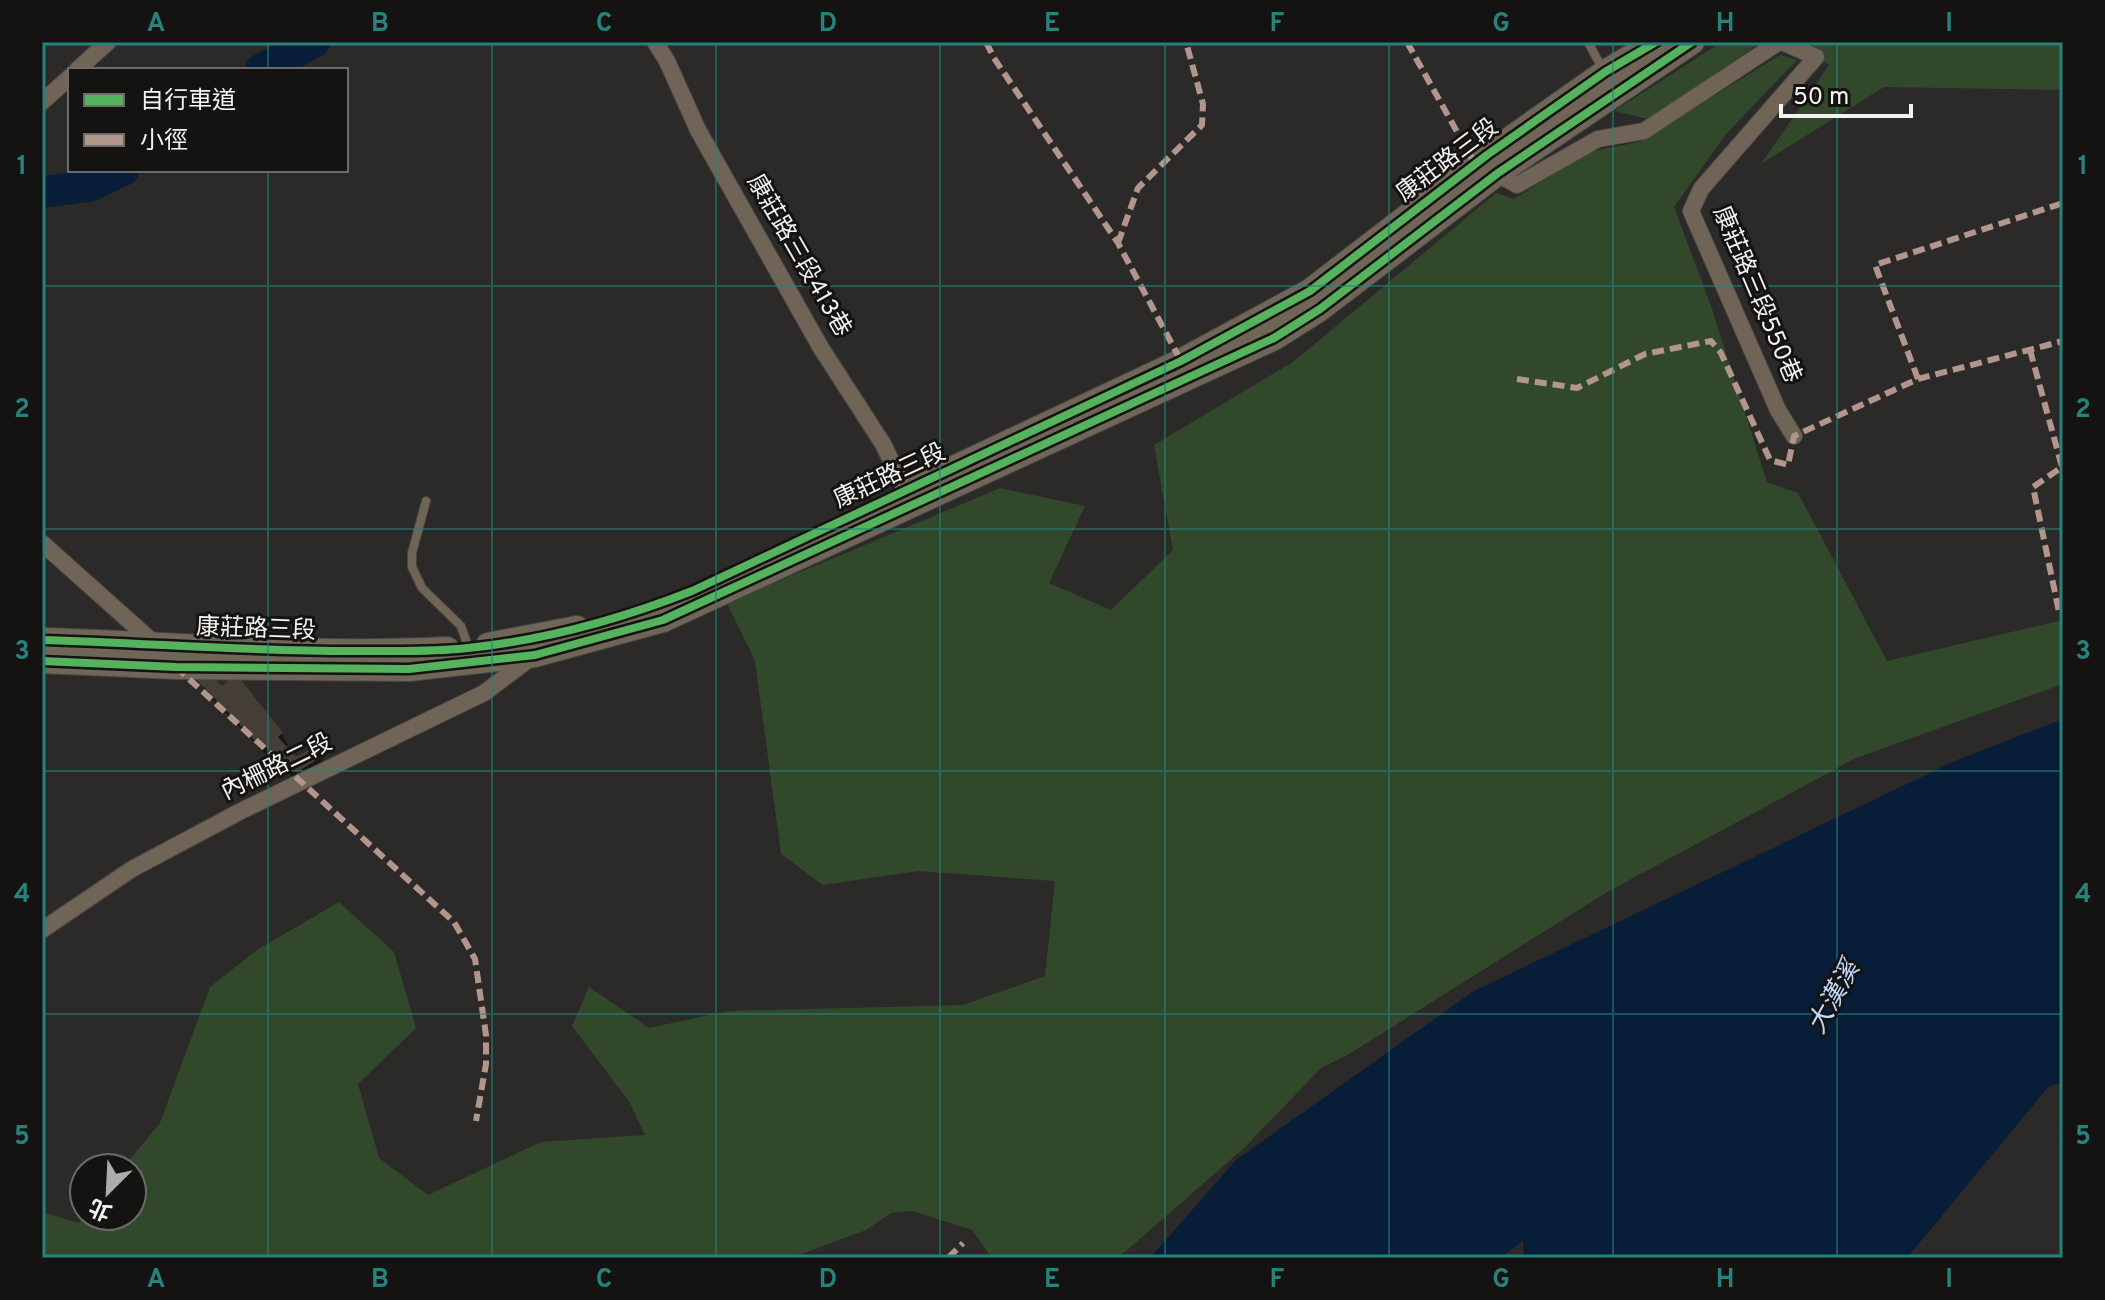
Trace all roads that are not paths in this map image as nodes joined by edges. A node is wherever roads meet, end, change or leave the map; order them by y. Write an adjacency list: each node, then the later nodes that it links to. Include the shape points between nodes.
1 (108, 42): 7 (street)
2 (655, 42): 13 (street, 康莊路三段413巷, via 698,130)
3 (1588, 42): 8 (lane)
4 (1656, 42): 8 (main road, 康莊路三段)
5 (1692, 42): 11 (main road, 康莊路三段)
6 (1780, 42): 11 (street, 康莊路三段550巷, via 1644,131 1598,139 1517,185); 12 (street, 康莊路三段550巷, via 1816,57 1701,189 1691,211)
7 (79, 68)
8 (1605, 72): 11 (main road, 康莊路三段)
9 (68, 79): 10 (street)
10 (42, 102)
11 (1486, 169): 13 (main road, 康莊路三段, via 1310,291 1181,361); 19 (main road, 康莊路三段, via 1320,309 1274,338 663,620)
12 (1794, 436)
13 (906, 491): 18 (main road, 康莊路三段, via 637,613)
14 (426, 501): 18 (lane, via 412,567 422,588 461,626)
15 (42, 543): 17 (street)
16 (42, 640): 17 (main road, 康莊路三段)
17 (154, 643): 18 (main road, 康莊路三段, via 285,652)
18 (471, 655): 19 (main road, 康莊路三段); 20 (main road, 康莊路三段, via 409,669)
19 (535, 655): 21 (street, 內柵路二段, via 484,693 132,869)
20 (42, 661)
21 (42, 930)

